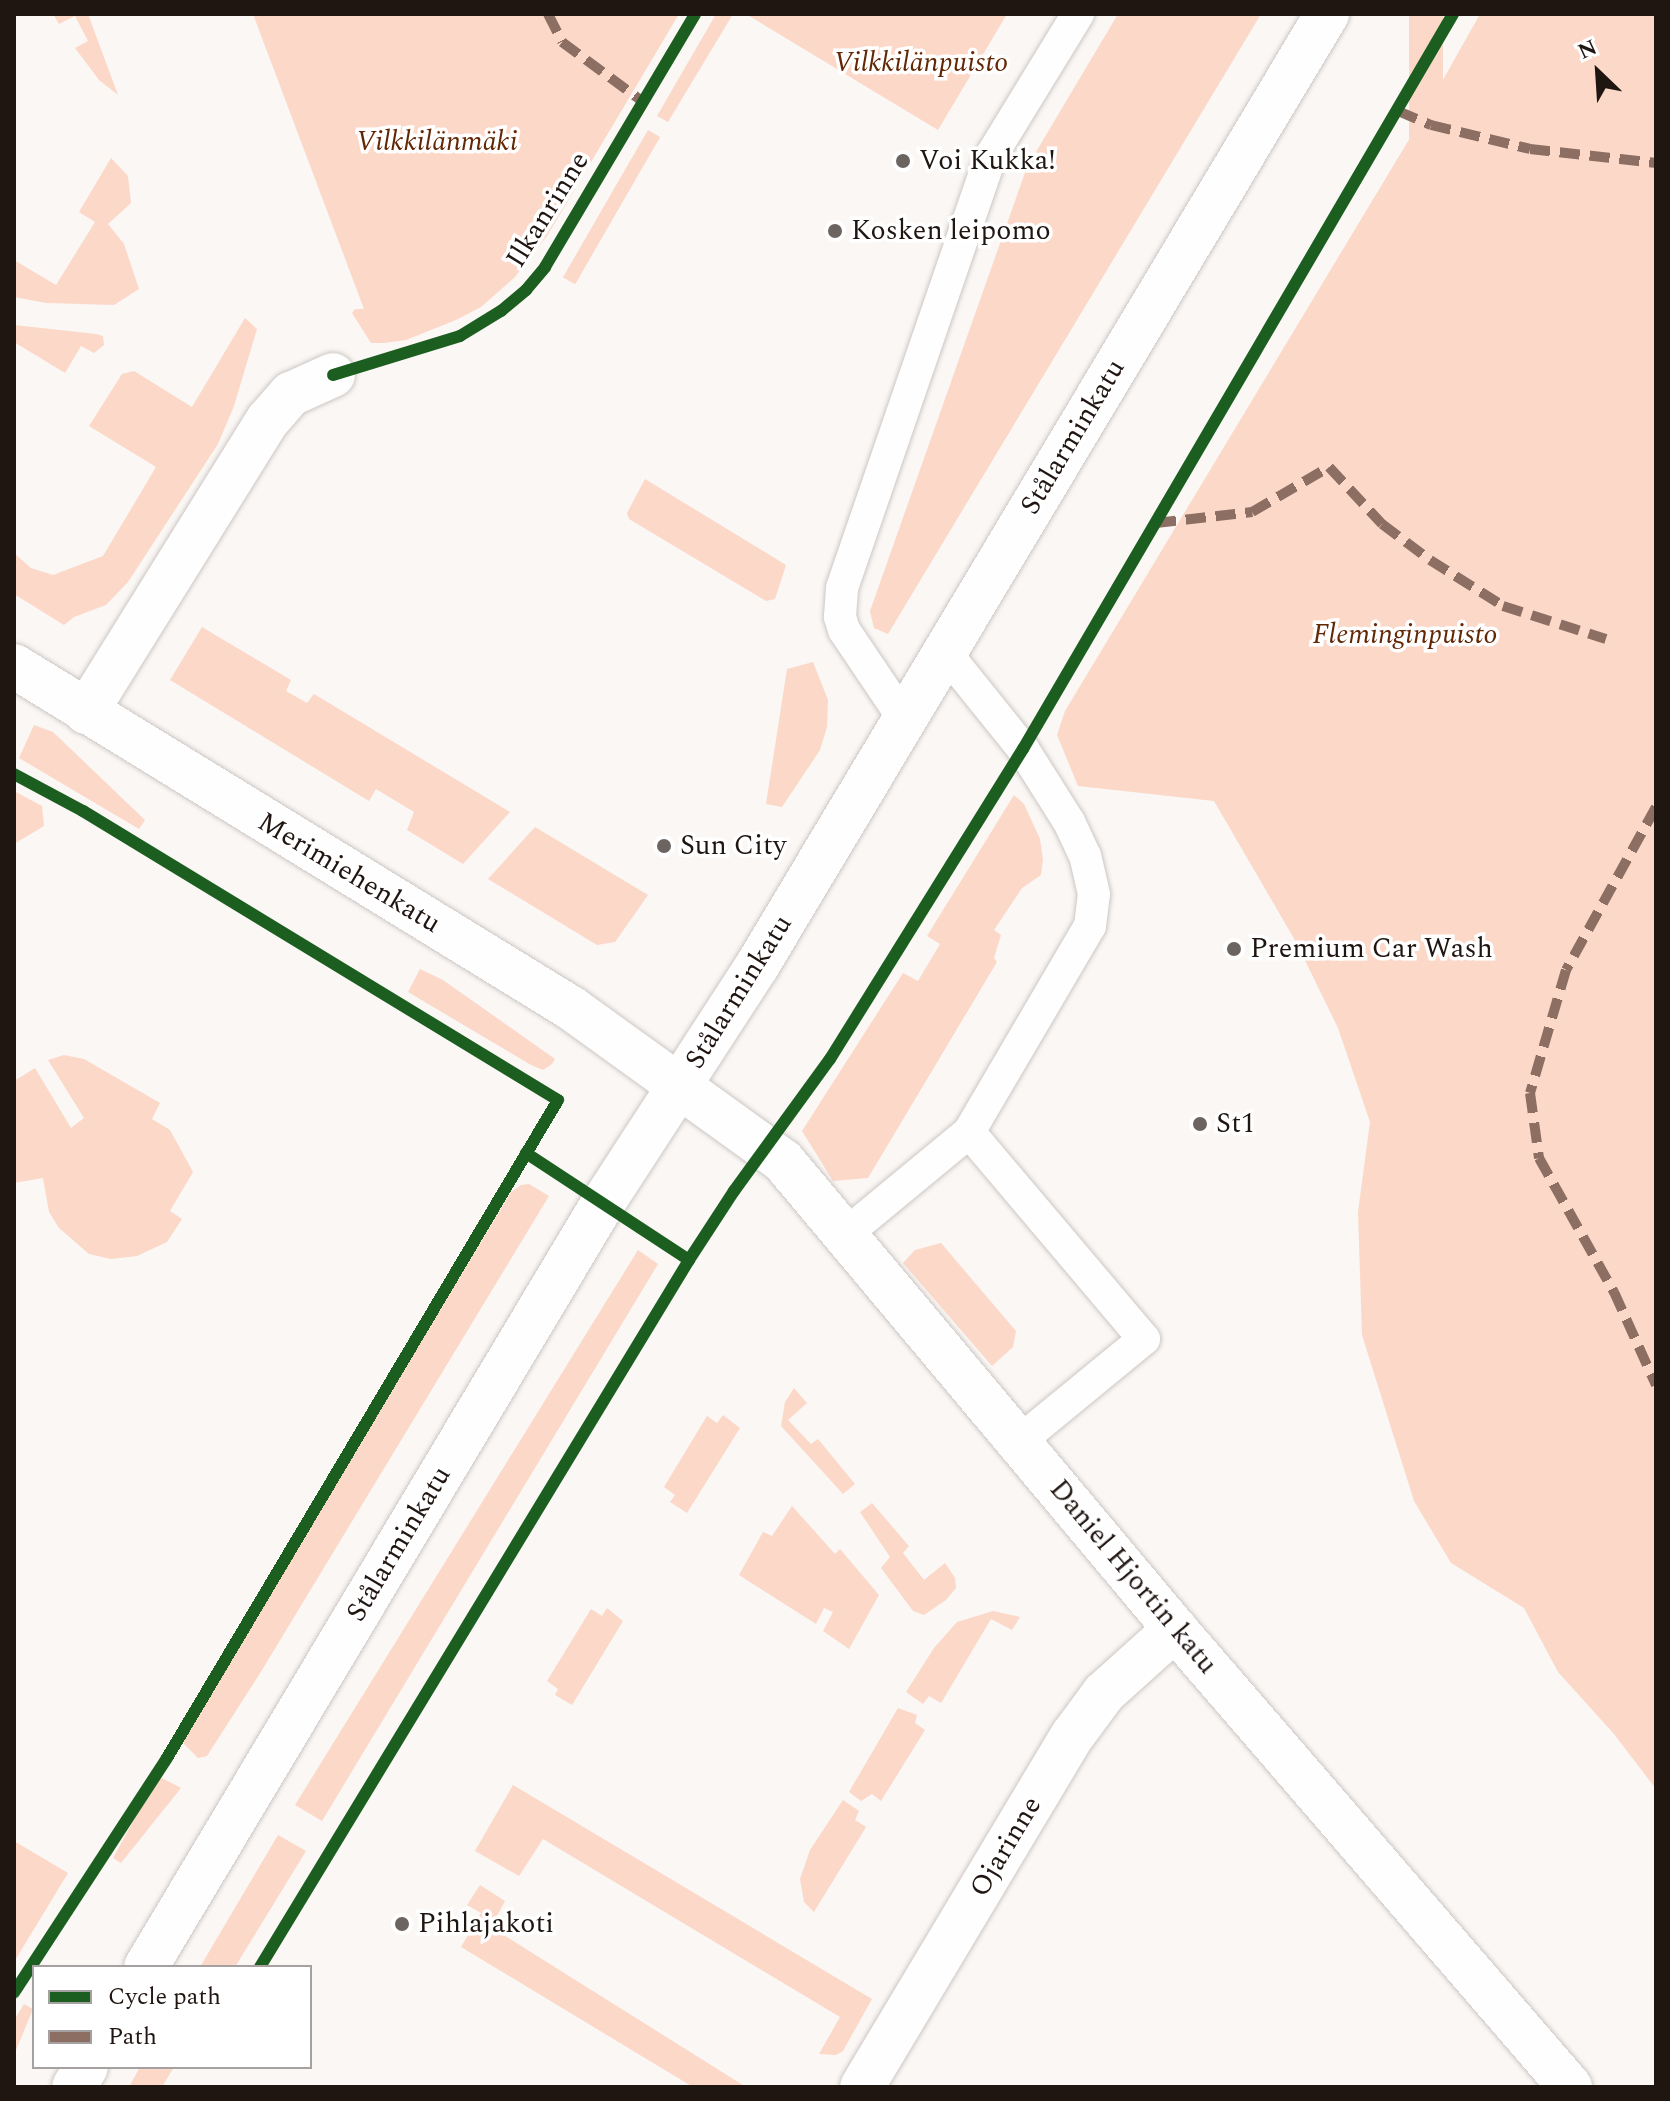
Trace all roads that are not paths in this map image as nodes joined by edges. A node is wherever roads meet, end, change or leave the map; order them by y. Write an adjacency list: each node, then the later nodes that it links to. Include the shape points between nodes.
1 (1078, 14): 7 (lane, via 991,156 842,588 844,630)
2 (1327, 14): 4 (street, Stålarminkatu)
3 (333, 375): 6 (street, via 291,394 268,420)
4 (945, 652): 7 (street, Stålarminkatu); 9 (lane, via 1023,749 1069,822 1094,894 1090,926)
5 (14, 666): 6 (street, Merimiehenkatu)
6 (86, 712): 8 (street, Merimiehenkatu, via 571,1008)
7 (904, 719): 8 (street, Stålarminkatu)
8 (679, 1086): 10 (street, Daniel Hjortin katu, via 783,1161); 13 (street, Stålarminkatu, via 603,1203)
9 (969, 1132): 10 (lane); 11 (lane, via 1144,1339)
10 (847, 1233): 11 (street, Daniel Hjortin katu)
11 (1020, 1441): 12 (street, Daniel Hjortin katu)
12 (1175, 1629): 16 (street, Ojarinne, via 1104,1693 1073,1735); 17 (street, Daniel Hjortin katu)
13 (147, 1965)
14 (85, 2069): 15 (street)
15 (74, 2087)
16 (862, 2087)
17 (1570, 2087)

